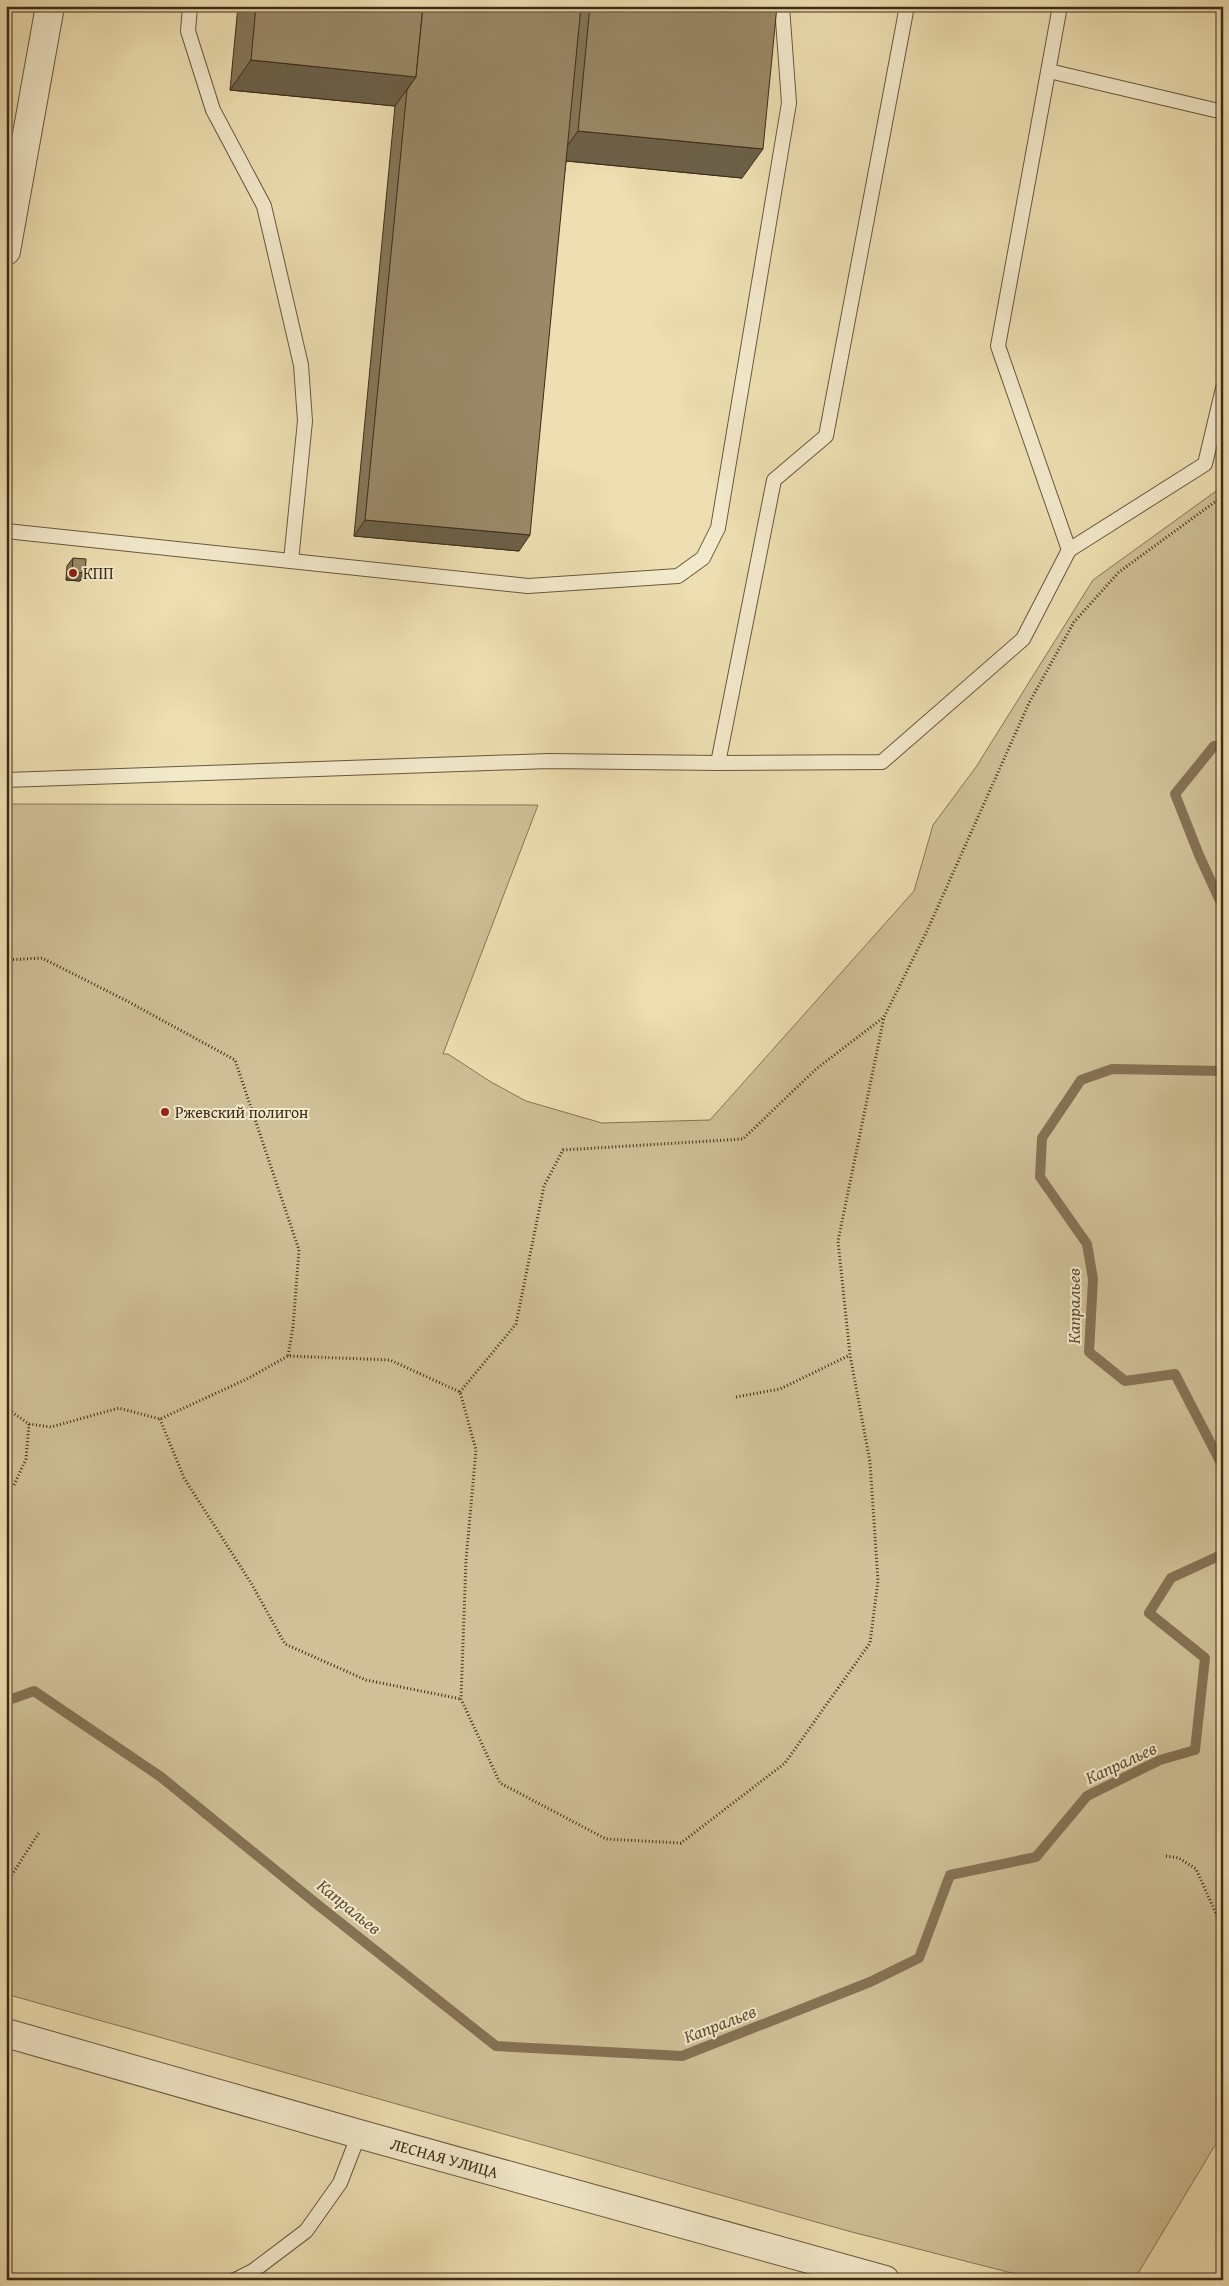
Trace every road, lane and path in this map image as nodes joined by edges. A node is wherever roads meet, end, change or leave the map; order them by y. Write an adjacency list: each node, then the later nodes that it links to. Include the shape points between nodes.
1 (50, 6): 8 (street)
2 (190, 6): 14 (lane, via 188,31 213,110 264,206 302,365 305,421)
3 (782, 6): 14 (lane, via 789,103 718,528 703,558 678,576 528,586)
4 (907, 6): 15 (lane, via 826,436 774,480)
5 (1060, 6): 6 (lane)
6 (1049, 71): 7 (lane); 13 (lane, via 998,346)
7 (1223, 112)
8 (13, 172): 9 (street)
9 (6, 251)
10 (1223, 388): 13 (lane, via 1205,464)
11 (1223, 496): 18 (path, via 1119,572 1071,626 1029,703 927,931)
12 (6, 531): 14 (lane)
13 (1069, 550): 15 (lane, via 1023,639 882,762)
14 (291, 561)
15 (718, 763): 16 (lane, via 548,762)
16 (6, 780)
17 (6, 960): 20 (path, via 42,958 235,1060 299,1250)
18 (884, 1017): 19 (path, via 838,1241); 21 (path, via 816,1069 743,1139 563,1150 544,1186 516,1324)
19 (850, 1355): 22 (path, via 780,1389); 27 (path, via 872,1482 878,1581 870,1643 785,1763 681,1843 606,1840 500,1783)
20 (288, 1356): 21 (path, via 390,1360); 24 (path, via 247,1379)
21 (460, 1392): 27 (path, via 476,1450 466,1560)
22 (736, 1396)
23 (6, 1408): 25 (path)
24 (160, 1419): 25 (path, via 119,1408 51,1427); 27 (path, via 184,1478 251,1583 285,1644 366,1680)
25 (29, 1424): 26 (path, via 26,1459)
26 (14, 1485)
27 (462, 1699)
28 (40, 1831): 30 (path)
29 (1166, 1856): 31 (path, via 1179,1858 1196,1869)
30 (6, 1884)
31 (1223, 1929)
32 (6, 2033): 33 (street, ЛЕСНАЯ УЛИЦА)
33 (360, 2134): 34 (lane, via 340,2183 306,2232 253,2271); 35 (street, ЛЕСНАЯ УЛИЦА)
34 (235, 2280)
35 (884, 2280)

